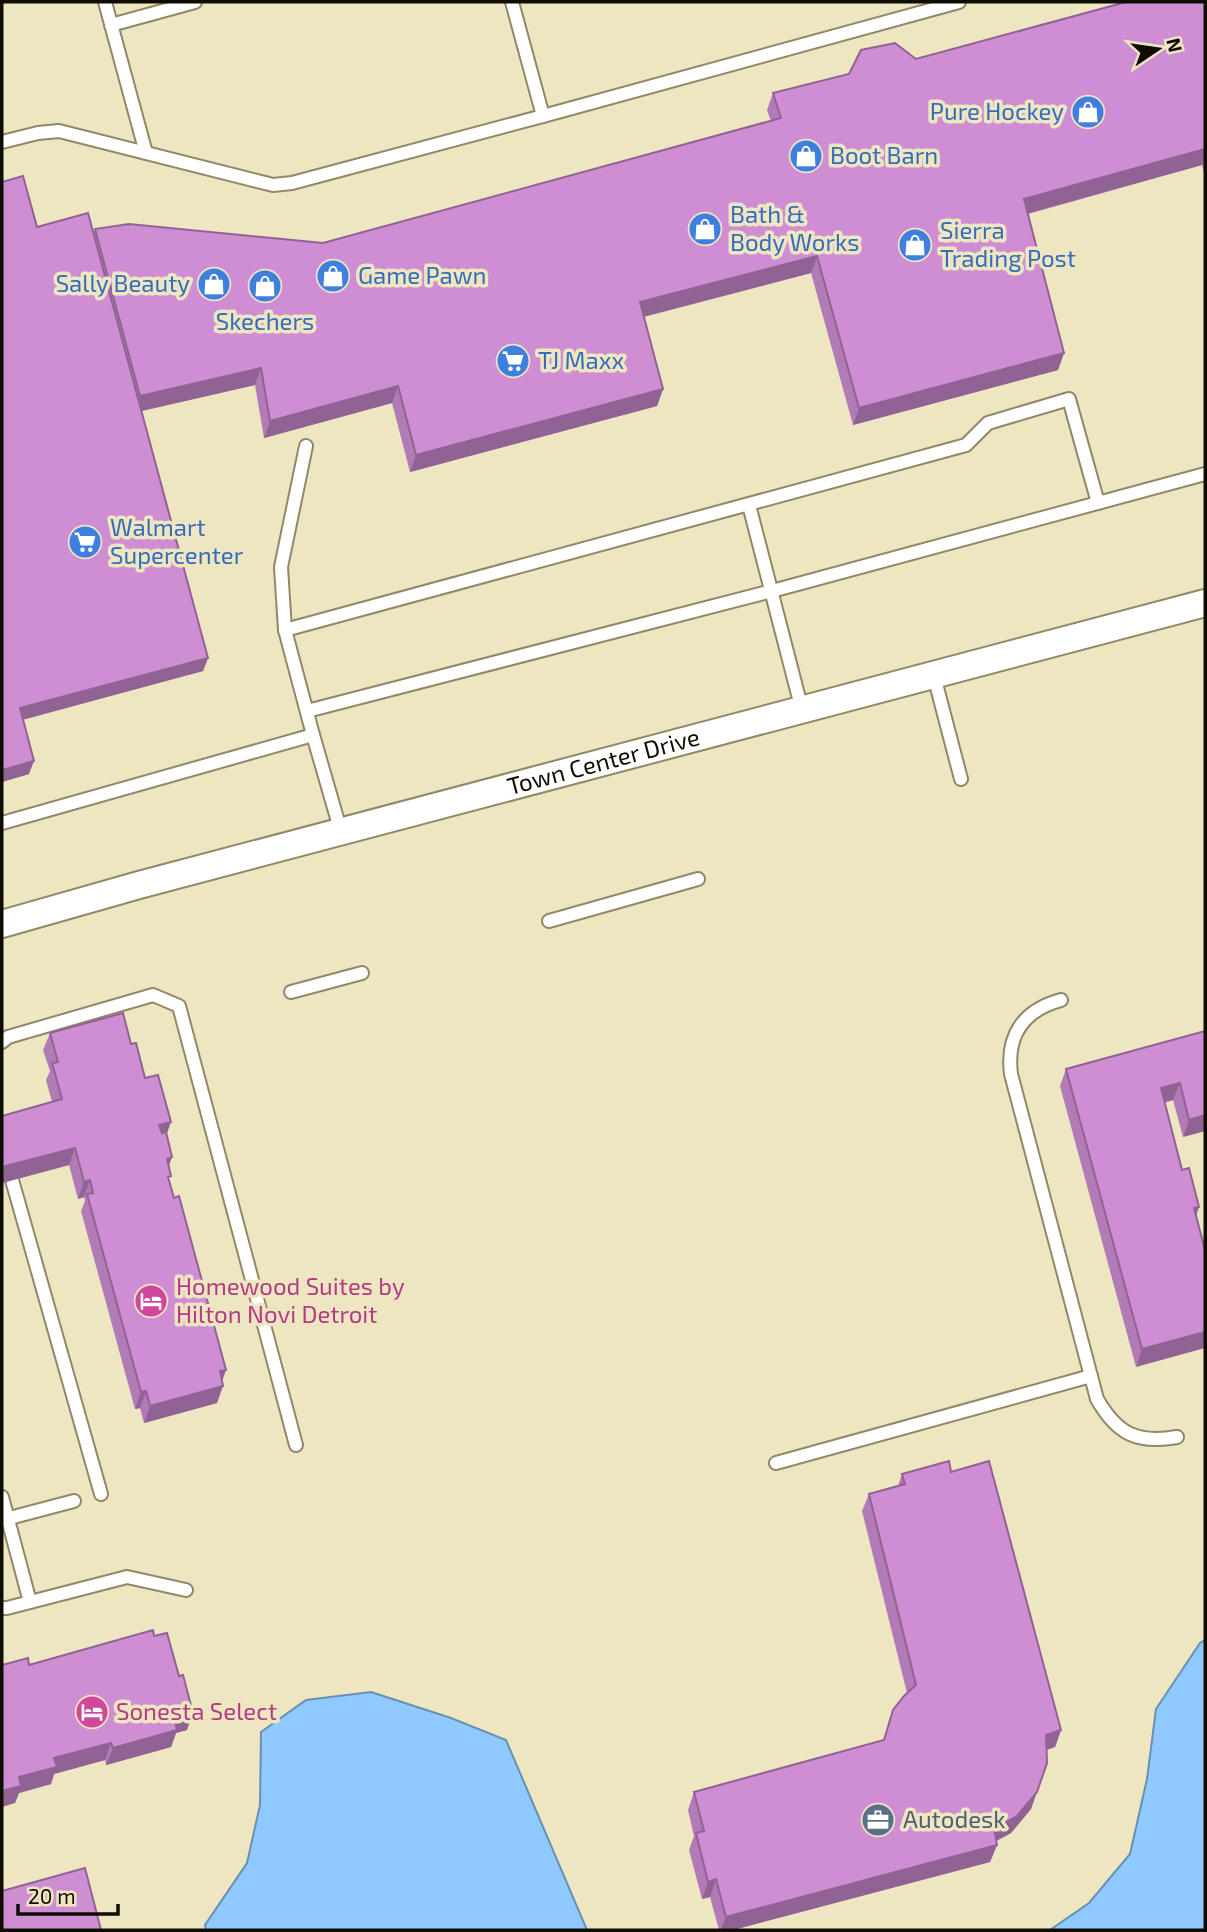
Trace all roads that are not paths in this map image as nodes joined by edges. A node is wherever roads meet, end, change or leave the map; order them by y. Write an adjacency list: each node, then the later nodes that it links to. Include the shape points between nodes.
1 (105, 2): 5 (lane)
2 (195, 2): 5 (lane)
3 (512, 2): 6 (lane)
4 (959, 2): 6 (lane)
5 (111, 25): 8 (lane)
6 (543, 116): 8 (lane, via 273,185)
7 (2, 142): 8 (lane, via 59,131)
8 (146, 153)
9 (306, 446): 15 (lane, via 281,567)
10 (1205, 474): 11 (lane)
11 (1098, 503): 12 (lane, via 1069,399 988,423 966,445); 13 (lane)
12 (749, 505): 13 (lane); 15 (lane)
13 (772, 591): 17 (lane); 18 (lane)
14 (1205, 603): 16 (street, Town Center Drive)
15 (285, 630): 18 (lane)
16 (934, 676): 17 (street, Town Center Drive); 20 (lane)
17 (802, 710): 22 (street, Town Center Drive)
18 (307, 711): 19 (lane)
19 (313, 735): 21 (lane); 22 (lane)
20 (961, 779)
21 (2, 823)
22 (341, 832): 25 (street, Town Center Drive)
23 (698, 879): 24 (lane)
24 (549, 920)
25 (2, 924)
26 (362, 973): 27 (lane)
27 (291, 992)
28 (1061, 999): 31 (lane, via 1028,1015 1015,1034 1009,1055)
29 (2, 1042): 33 (lane, via 153,995 179,1006)
30 (12, 1180): 35 (lane)
31 (1091, 1376): 32 (lane, via 1107,1417 1123,1432 1141,1438); 34 (lane)
32 (1177, 1437)
33 (296, 1445)
34 (776, 1463)
35 (101, 1494)
36 (2, 1497): 38 (lane)
37 (74, 1501): 38 (lane)
38 (5, 1519): 40 (lane)
39 (186, 1590): 40 (lane, via 127,1577)
40 (30, 1602): 41 (lane)
41 (2, 1608)

